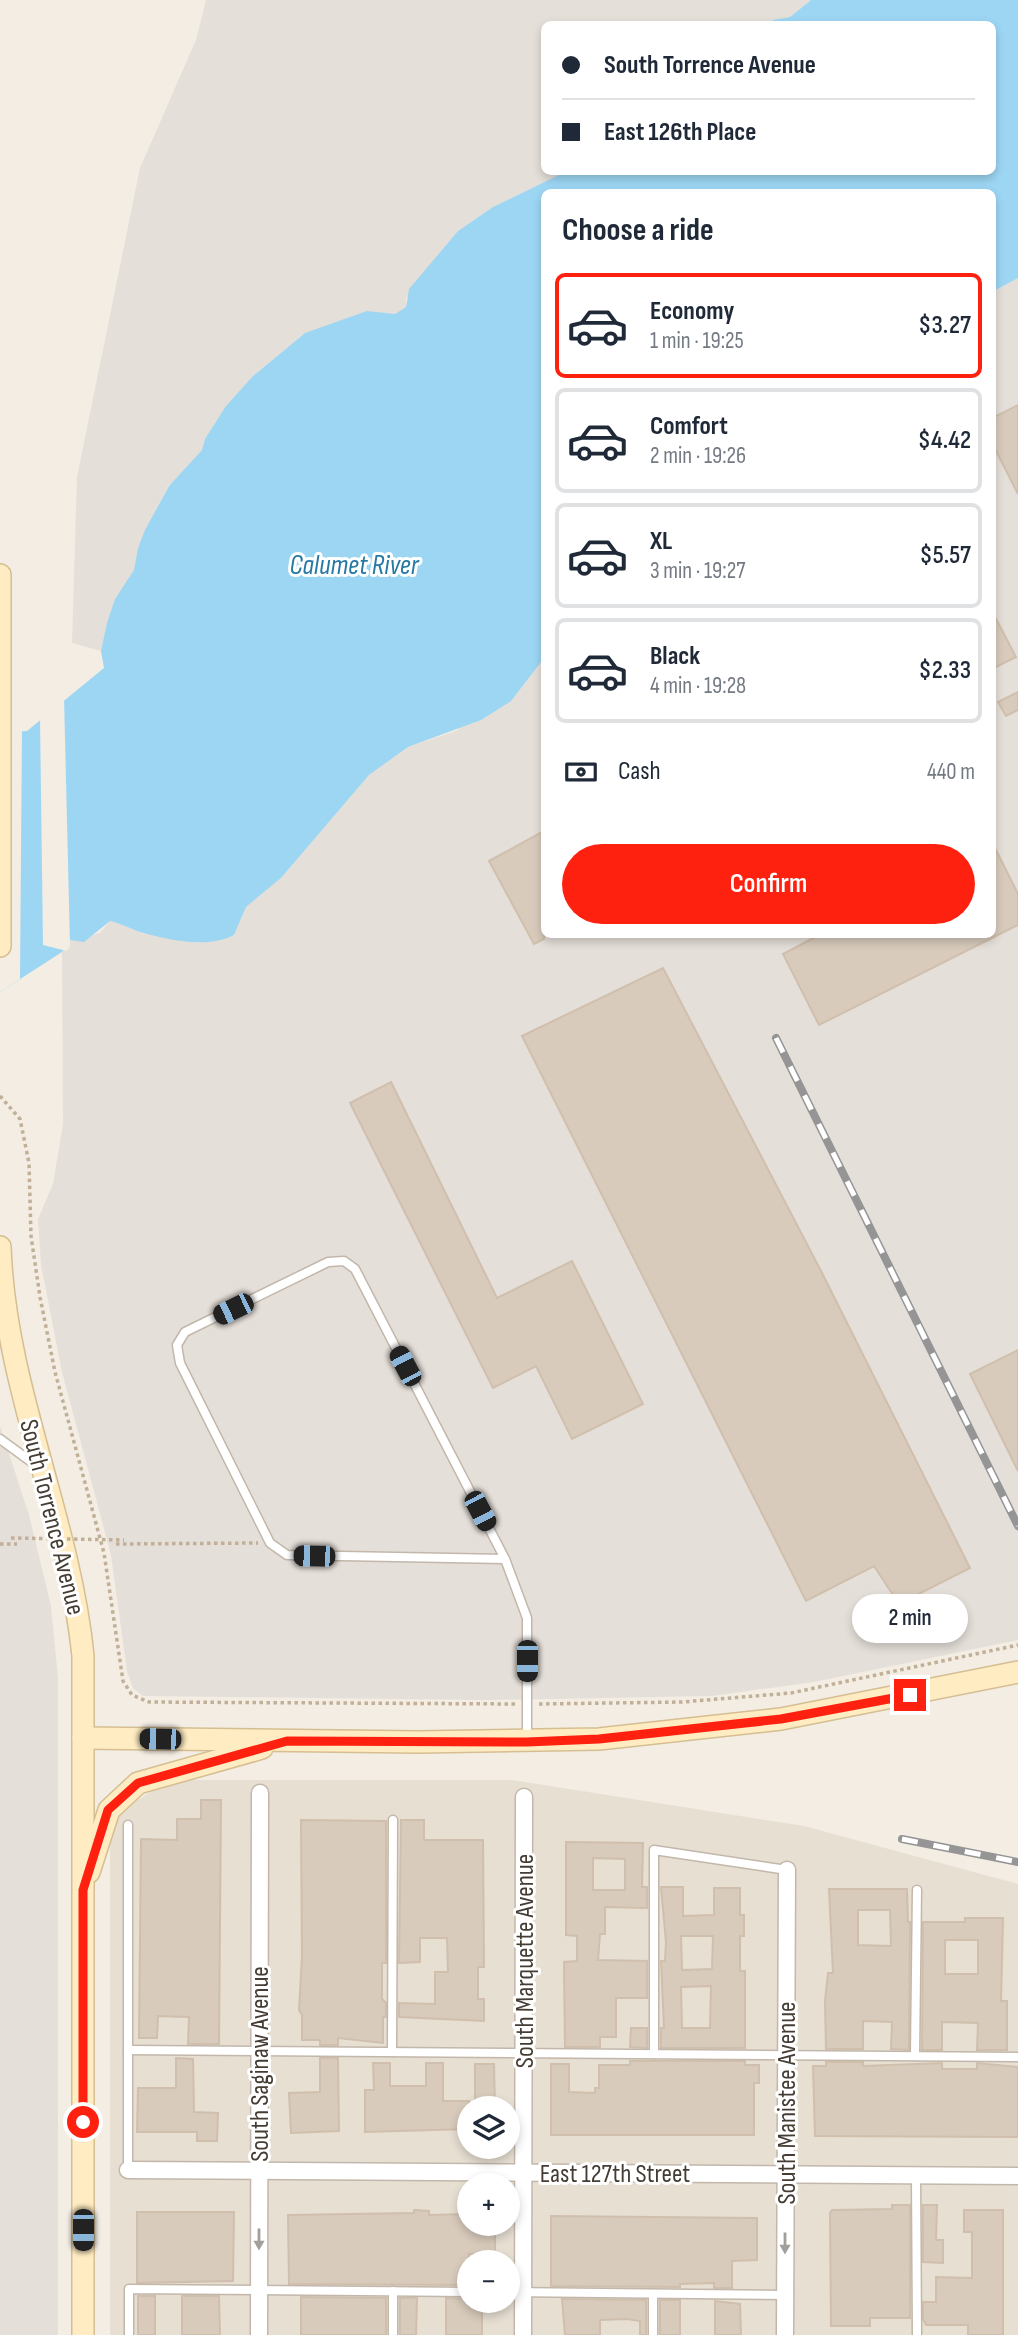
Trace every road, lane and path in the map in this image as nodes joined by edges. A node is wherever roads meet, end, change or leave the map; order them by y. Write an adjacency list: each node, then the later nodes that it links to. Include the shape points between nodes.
1 (0, 575): 2 (main road)
2 (1, 671): 3 (main road)
3 (0, 946)
4 (0, 1096): 18 (path, via 20,1119 29,1163 31,1236 47,1335 104,1553 123,1681 132,1695 149,1702)
5 (0, 1247): 6 (main road, South Torrence Avenue)
6 (1, 1298): 8 (main road, South Torrence Avenue)
7 (0, 1438): 8 (lane)
8 (45, 1474): 19 (main road, South Torrence Avenue, via 79,1615)
9 (11, 1538): 10 (path, bridge)
10 (124, 1541)
11 (270, 1543): 14 (path); 15 (lane, via 287,1555); 15 (lane, via 180,1363 177,1345 185,1332 328,1262 344,1261 355,1269)
12 (0, 1544): 13 (path)
13 (17, 1544)
14 (116, 1544)
15 (505, 1559): 18 (lane, via 527,1618)
16 (1018, 1645): 18 (path, via 791,1693 682,1702)
17 (1018, 1672): 21 (main road, via 781,1719 599,1739)
18 (527, 1704): 21 (lane)
19 (83, 1738): 20 (main road); 27 (main road, South Torrence Avenue)
20 (287, 1741): 21 (main road); 27 (main road, via 138,1783 108,1810)
21 (527, 1742)
22 (260, 1793): 30 (street, South Saginaw Avenue)
23 (524, 1797): 32 (street, South Marquette Avenue)
24 (393, 1820): 31 (lane)
25 (128, 1825): 29 (lane)
26 (787, 1870): 33 (lane, via 654,1850); 34 (street, South Manistee Avenue)
27 (83, 1890): 51 (main road, South Torrence Avenue)
28 (917, 1890): 35 (lane)
29 (128, 2050): 30 (lane); 37 (lane)
30 (259, 2051): 31 (lane); 38 (street, South Saginaw Avenue)
31 (392, 2052): 32 (lane)
32 (523, 2053): 33 (lane); 39 (street, South Marquette Avenue)
33 (654, 2054): 34 (lane)
34 (786, 2055): 35 (lane); 40 (street, South Manistee Avenue)
35 (915, 2056): 36 (lane)
36 (1018, 2057)
37 (128, 2170): 38 (street, East 127th Street)
38 (259, 2171): 39 (street, East 127th Street); 44 (street, South Saginaw Avenue, one-way to 44)
39 (523, 2173): 40 (street, East 127th Street); 43 (street, South Marquette Avenue)
40 (785, 2175): 41 (street, East 127th Street); 49 (street, South Manistee Avenue, one-way to 49)
41 (916, 2176): 42 (street, East 127th Street); 58 (lane)
42 (1018, 2176)
43 (518, 2250)
44 (259, 2290): 45 (lane); 52 (lane, via 129,2289); 53 (street, South Saginaw Avenue)
45 (393, 2291): 46 (lane); 54 (lane)
46 (457, 2292)
47 (520, 2292): 48 (lane)
48 (653, 2294): 49 (lane); 56 (lane)
49 (785, 2294): 57 (street, South Manistee Avenue)
50 (519, 2313): 55 (street, South Marquette Avenue)
51 (83, 2335)
52 (129, 2335)
53 (259, 2335)
54 (393, 2335)
55 (523, 2335)
56 (653, 2335)
57 (785, 2335)
58 (916, 2335)

